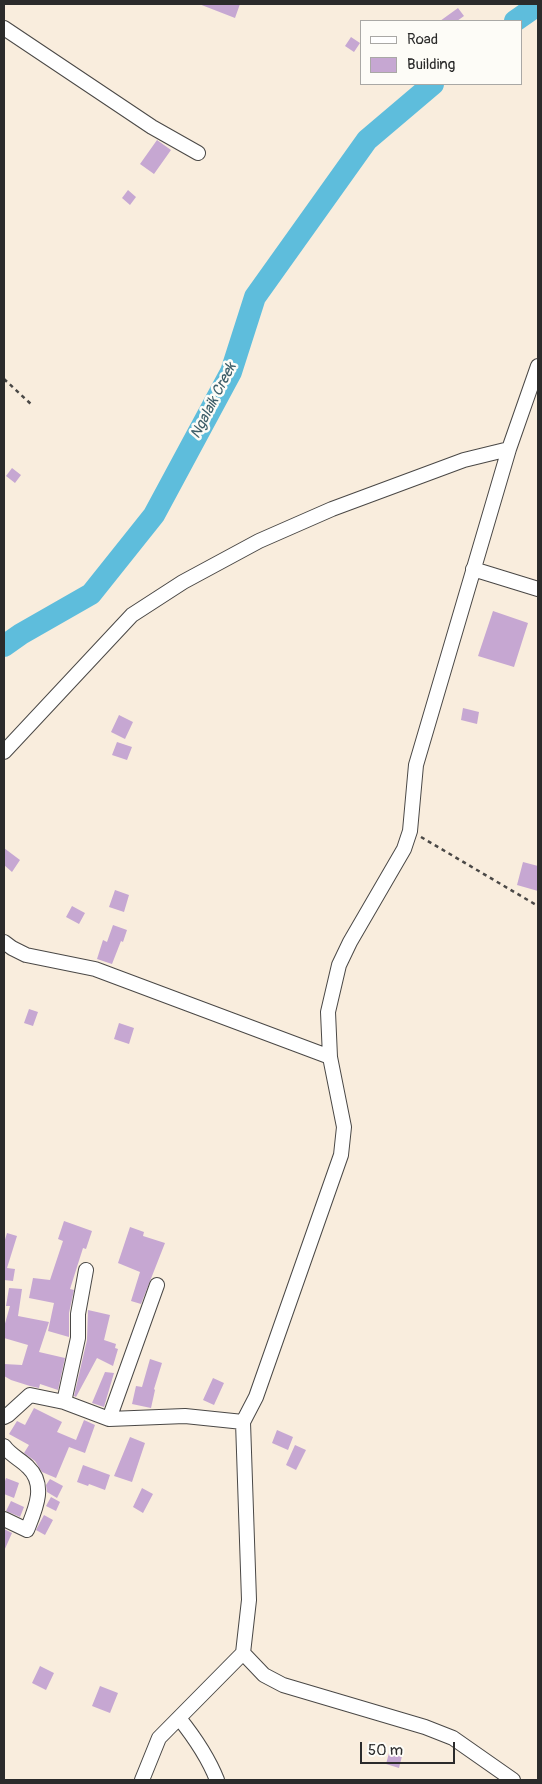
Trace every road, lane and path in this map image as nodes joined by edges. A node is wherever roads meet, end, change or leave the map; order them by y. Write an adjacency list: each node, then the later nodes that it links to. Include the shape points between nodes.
1 (4, 28): 2 (street, via 152,127)
2 (198, 153)
3 (538, 366): 6 (street)
4 (4, 379): 5 (path)
5 (32, 405)
6 (509, 449): 7 (street); 9 (street, via 464,460 332,509 259,541 183,582 132,615)
7 (473, 569): 8 (street); 10 (street, via 416,765)
8 (538, 589)
9 (4, 752)
10 (410, 831): 11 (path); 13 (street, via 404,849 339,965 328,1012)
11 (538, 906)
12 (4, 942): 13 (street, via 26,955 95,969)
13 (330, 1057): 19 (street, via 344,1127 341,1155 256,1397)
14 (86, 1270): 16 (street, via 78,1314 78,1338)
15 (157, 1285): 18 (street)
16 (64, 1402): 17 (street, via 30,1395); 18 (street)
17 (4, 1417)
18 (109, 1419): 19 (street, via 185,1416)
19 (243, 1422): 22 (street, via 249,1600)
20 (4, 1446): 21 (street, via 36,1478 38,1493 37,1507 27,1530)
21 (4, 1519)
22 (243, 1653): 23 (street); 26 (street, via 264,1675 283,1685 453,1738)
23 (179, 1718): 24 (street, via 159,1738); 25 (street, via 197,1740)
24 (142, 1780)
25 (217, 1780)
26 (513, 1780)

